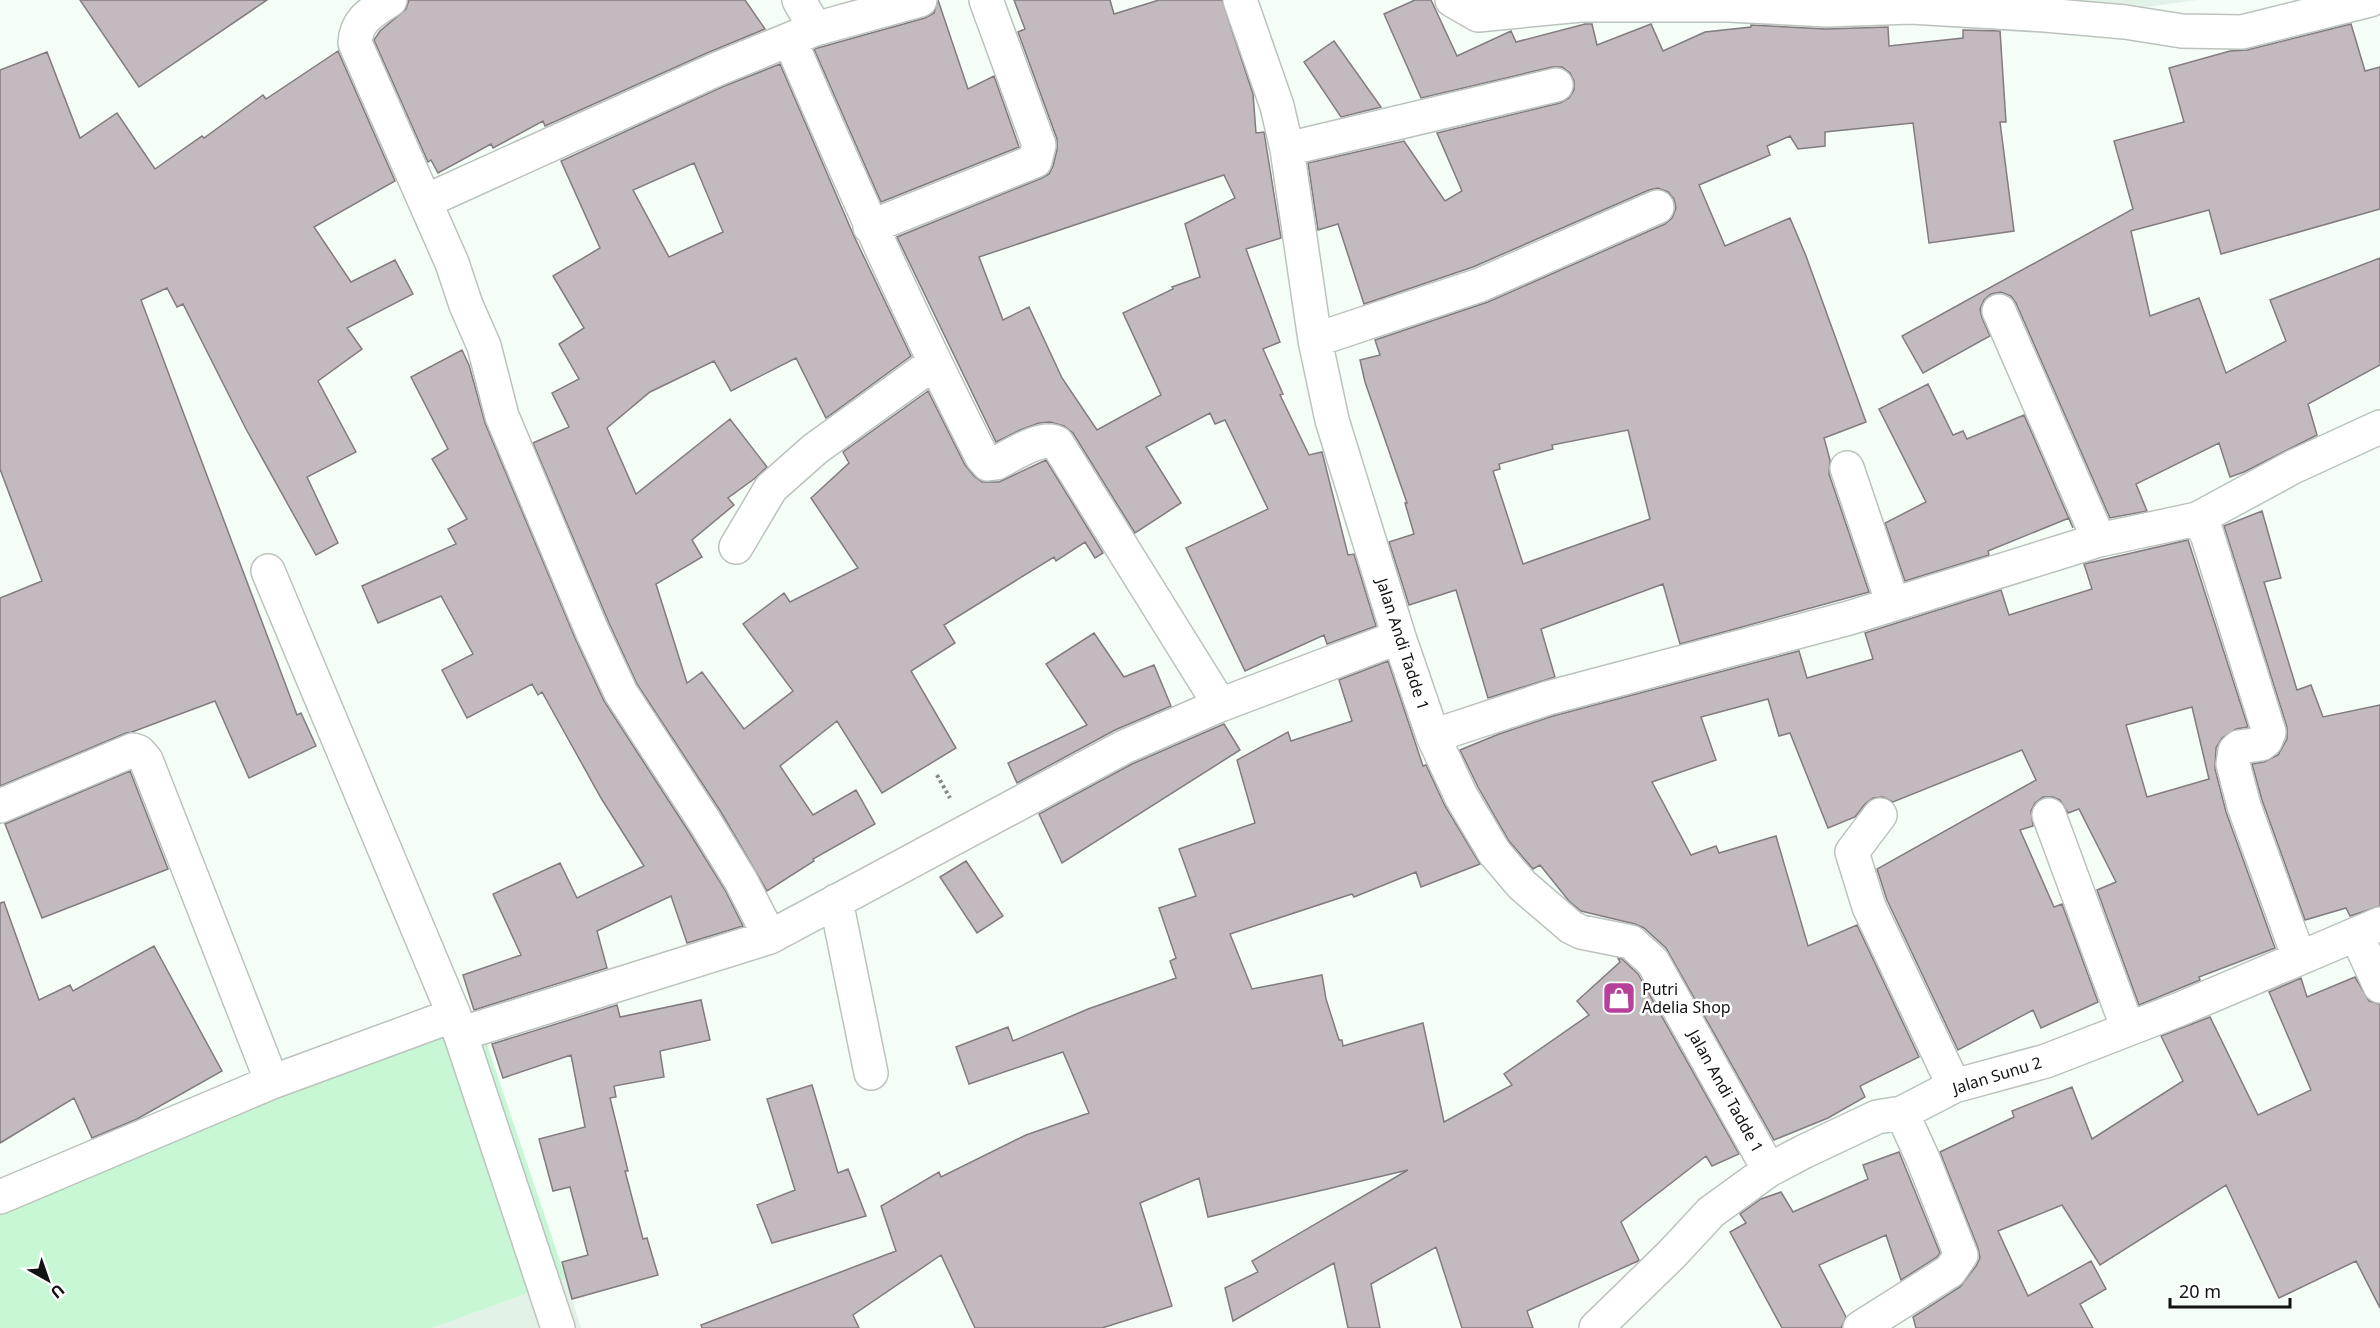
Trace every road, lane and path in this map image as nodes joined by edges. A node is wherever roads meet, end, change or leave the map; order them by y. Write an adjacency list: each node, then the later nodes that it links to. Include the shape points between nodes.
1 (390, 0): 11 (street, via 362,21 355,43)
2 (799, 0): 8 (street)
3 (920, 0): 8 (street)
4 (986, 0): 13 (street, via 1039,145 1035,161)
5 (1240, 0): 10 (street, Jalan Andi Tadde 1, via 1277,106)
6 (1452, 0): 7 (street, via 1478,15 1581,5 1911,7 2125,22 2182,31 2242,32)
7 (2370, 0)
8 (803, 35): 11 (street, via 715,70); 13 (street)
9 (1556, 85): 10 (street)
10 (1287, 149): 15 (street, Jalan Andi Tadde 1)
11 (426, 201): 32 (street, via 484,346 502,416 592,631 621,693 705,822)
12 (1657, 207): 15 (street, via 1480,285)
13 (870, 227): 16 (street)
14 (1999, 311): 20 (street)
15 (1315, 340): 24 (street, Jalan Andi Tadde 1, via 1332,420)
16 (934, 363): 21 (street, via 814,449 771,488); 25 (street, via 988,464 1043,440 1057,443)
17 (2380, 427): 19 (street, via 2293,466)
18 (1847, 468): 23 (street)
19 (2197, 519): 20 (street); 33 (street, via 2207,534 2269,732 2261,744 2239,747 2233,764 2244,806)
20 (2098, 540): 23 (street)
21 (736, 547)
22 (268, 571): 35 (street)
23 (1893, 604): 26 (street, via 1548,698)
24 (1399, 637): 25 (street); 26 (street, Jalan Andi Tadde 1)
25 (1220, 705): 30 (street, via 1124,747)
26 (1433, 736): 41 (street, Jalan Andi Tadde 1, via 1461,796 1494,852 1522,885 1571,927 1631,942 1653,962)
27 (0, 806): 38 (street, via 133,750 140,752)
28 (1880, 815): 39 (street, via 1852,852 1859,879)
29 (2049, 815): 36 (street)
30 (836, 901): 32 (street); 37 (street)
31 (2368, 929): 33 (street, Jalan Sunu 2); 34 (street)
32 (770, 937): 35 (street)
33 (2299, 958): 36 (street, Jalan Sunu 2, via 2254,980)
34 (2380, 986)
35 (457, 1024): 38 (street); 43 (street)
36 (2128, 1029): 39 (street, Jalan Sunu 2, via 2046,1061)
37 (871, 1073)
38 (272, 1082): 42 (street)
39 (1954, 1086): 40 (street, Jalan Sunu 2)
40 (1902, 1113): 41 (street, Jalan Sunu 2, via 1877,1117); 45 (street, via 1961,1255 1950,1271)
41 (1769, 1170): 44 (street, Jalan Sunu 2, via 1710,1212)
42 (0, 1197)
43 (558, 1328)
44 (1596, 1328)
45 (1860, 1328)

